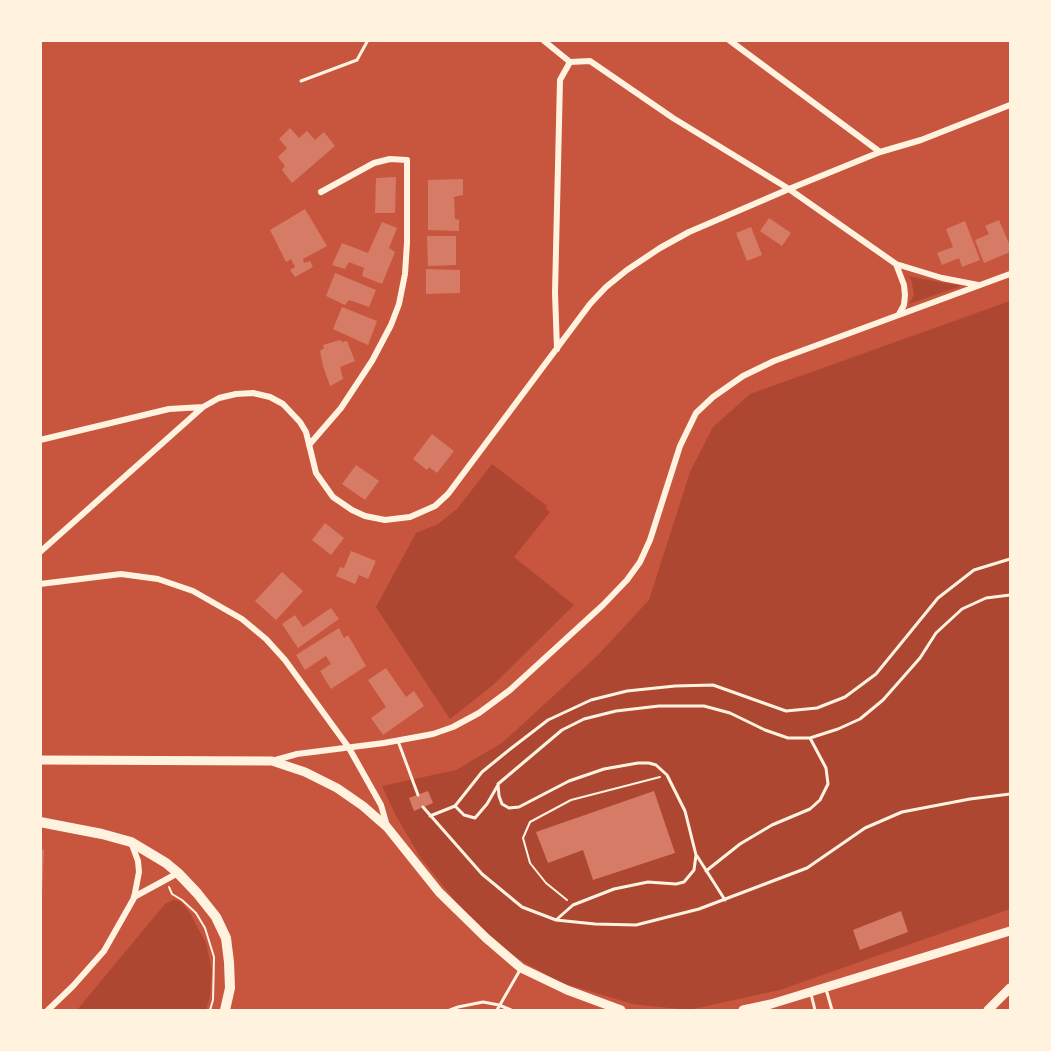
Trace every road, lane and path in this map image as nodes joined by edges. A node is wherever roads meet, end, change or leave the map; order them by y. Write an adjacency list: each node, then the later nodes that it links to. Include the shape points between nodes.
1 (368, 40): 5 (lane, via 357,60)
2 (543, 40): 4 (street)
3 (729, 40): 7 (street)
4 (570, 62): 8 (street, via 590,61 673,118); 14 (street, via 560,81)
5 (301, 81)
6 (1011, 105): 7 (street)
7 (880, 152): 8 (street)
8 (789, 189): 10 (street); 14 (street, via 689,232 627,270 606,287)
9 (321, 192): 17 (street, via 374,163 407,160 405,274 392,325 341,408)
10 (896, 264): 12 (street); 13 (street, via 905,295)
11 (1011, 274): 12 (street)
12 (980, 285): 13 (street)
13 (899, 315): 23 (street, via 774,361 713,397 696,413 680,446 650,540 627,580 510,690 478,713 433,734)
14 (557, 349): 17 (street, via 448,494 435,506 410,517 385,520 365,516 333,497 316,473)
15 (203, 406): 16 (street, via 169,409); 17 (street, via 236,394 270,397 300,422); 18 (street)
16 (40, 440)
17 (309, 445)
18 (40, 552)
19 (1011, 559): 31 (lane, via 974,570 938,598 876,674 845,697 817,708 786,711 713,685 675,686 591,700 548,720 509,750 482,772)
20 (40, 584): 24 (street, via 121,574 158,579 193,591 242,619 266,639)
21 (1011, 595): 22 (lane, via 986,598 962,609 936,633 883,700 860,719)
22 (810, 738): 28 (lane, via 788,738 704,706 616,711 562,730); 38 (lane, via 826,768 828,784 820,800 810,809 740,844)
23 (398, 741): 24 (street); 30 (lane)
24 (349, 748): 26 (street, via 301,753); 35 (street, via 381,805)
25 (40, 760): 26 (main road)
26 (272, 761): 35 (main road, via 337,788)
27 (668, 775): 28 (lane, via 649,763 604,769 509,808 502,804); 37 (lane, via 685,811); 43 (path, via 571,800 530,822 523,838 530,862 546,883)
28 (498, 784): 31 (lane, via 474,818)
29 (1011, 794): 42 (lane, via 902,812 866,828 807,868)
30 (418, 795)
31 (455, 806): 33 (lane)
32 (423, 807): 33 (lane)
33 (430, 816): 44 (lane, via 482,874 522,907)
34 (40, 822): 36 (main road)
35 (387, 827): 46 (main road, via 439,892)
36 (131, 842): 39 (main road); 41 (street, via 139,872)
37 (696, 855): 38 (lane); 43 (lane, via 694,870 684,882 631,884)
38 (706, 872): 42 (lane)
39 (178, 873): 40 (street); 53 (main road, via 216,918 226,939 230,988)
40 (166, 878): 41 (street); 52 (path, via 172,894 196,913 208,937 214,957)
41 (134, 898): 51 (street, via 104,951)
42 (725, 900): 44 (lane, via 636,925)
43 (573, 905): 44 (lane)
44 (556, 920)
45 (1011, 931): 47 (main road)
46 (521, 968): 50 (lane); 57 (main road)
47 (826, 988): 49 (main road); 60 (lane)
48 (1011, 988): 61 (main road)
49 (810, 992): 58 (main road); 59 (lane)
50 (500, 1005): 54 (lane, via 483,1002); 55 (lane); 56 (lane)
51 (48, 1011)
52 (210, 1011)
53 (225, 1011)
54 (450, 1011)
55 (497, 1011)
56 (510, 1011)
57 (621, 1011)
58 (743, 1011)
59 (815, 1011)
60 (832, 1011)
61 (988, 1011)

